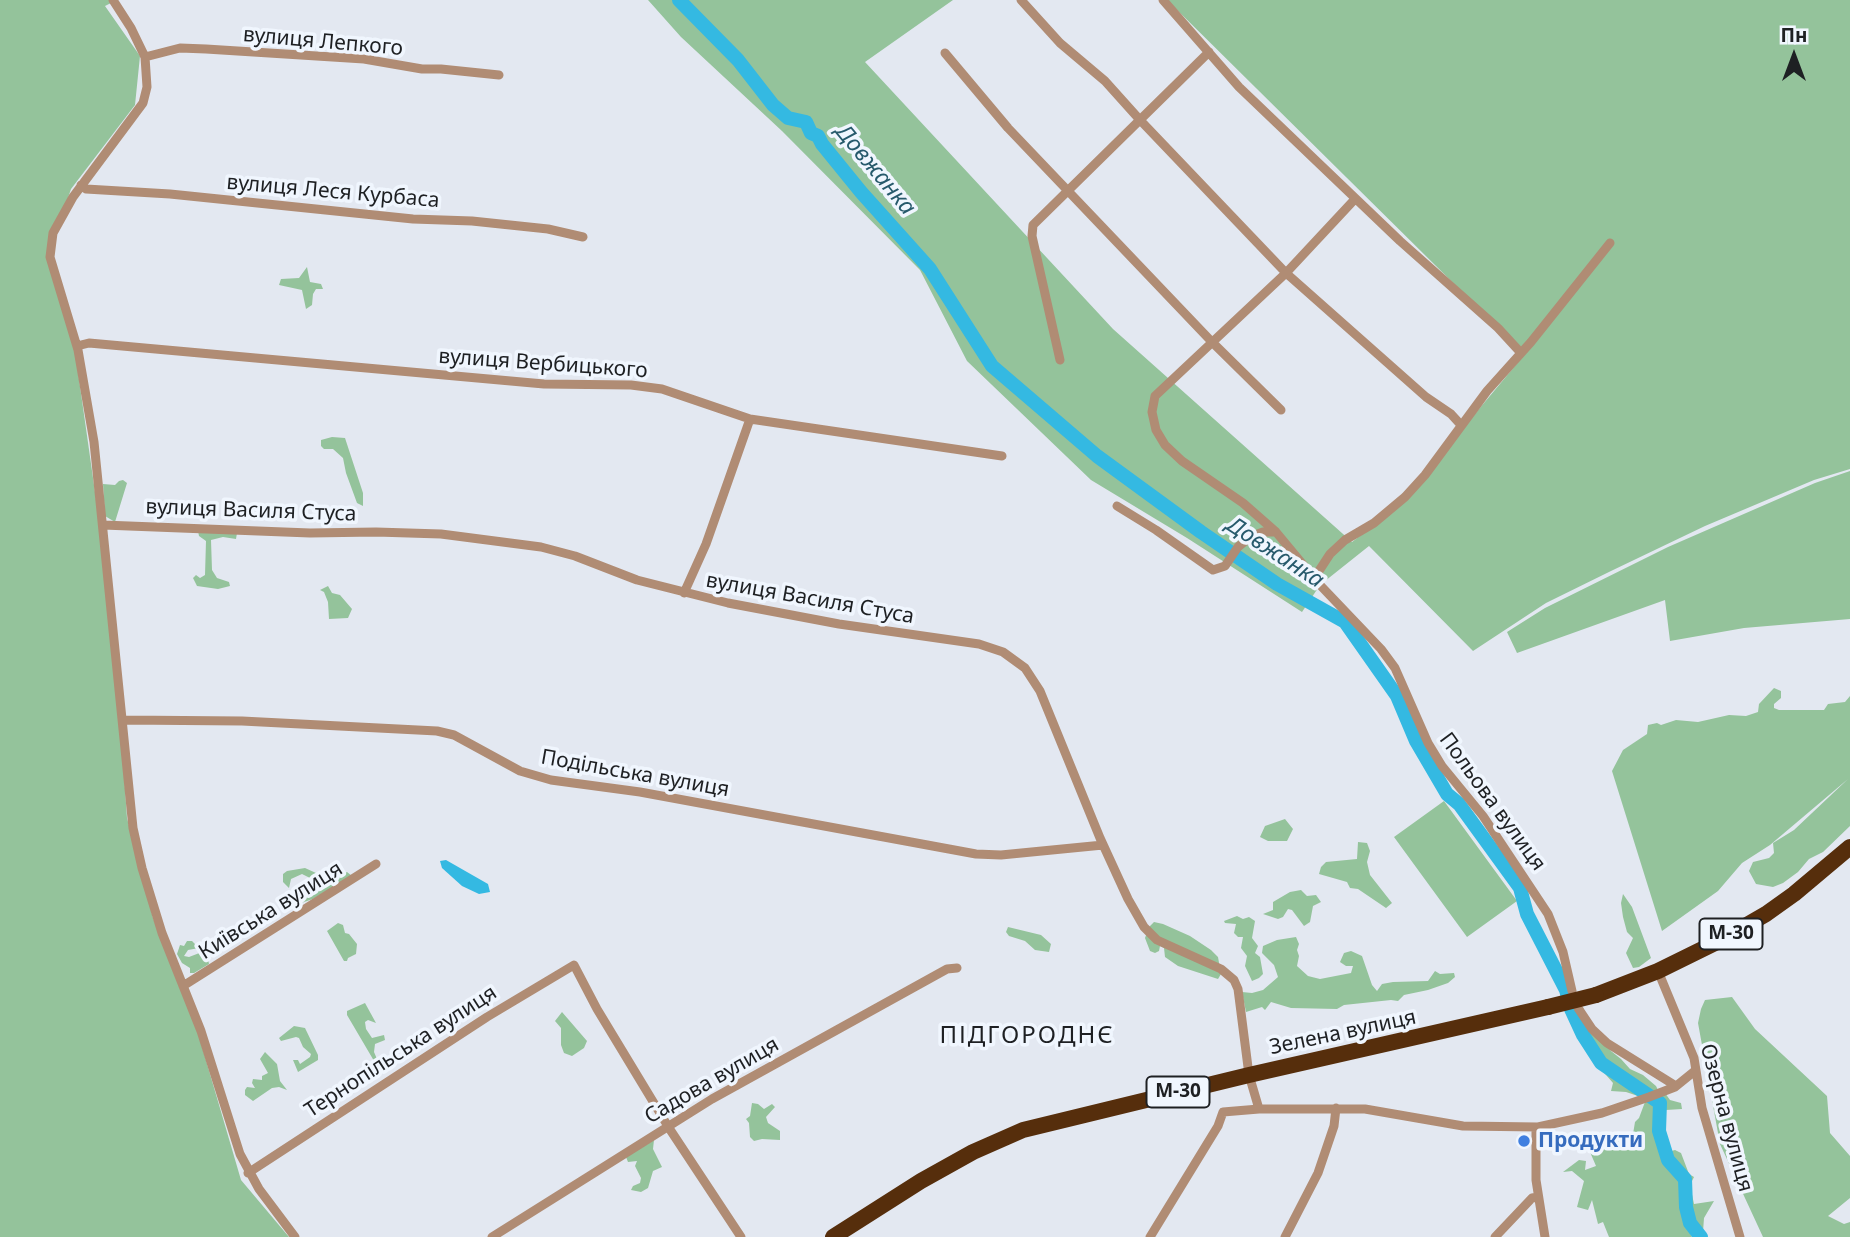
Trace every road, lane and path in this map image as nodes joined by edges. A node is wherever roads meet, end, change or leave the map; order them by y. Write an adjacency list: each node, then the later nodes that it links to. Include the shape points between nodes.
1 (113, 0): 6 (street)
2 (1021, 0): 8 (street)
3 (1163, 0): 4 (street)
4 (1209, 52): 8 (street); 11 (street)
5 (945, 53): 10 (street, via 1007,128)
6 (145, 57): 7 (street, вулиця Лепкого, via 171,50 206,49 364,59); 9 (street, via 143,103)
7 (499, 75)
8 (1140, 120): 10 (street); 14 (street)
9 (81, 185): 12 (street, вулиця Леся Курбаса, via 86,189 472,221); 16 (street, via 53,233 50,257)
10 (1068, 191): 15 (street); 18 (street, via 1037,219 1032,236)
11 (1355, 199): 14 (street, Польова вулиця); 17 (street)
12 (583, 237)
13 (1610, 243): 17 (street)
14 (1286, 273): 15 (street, Польова вулиця); 21 (street)
15 (1212, 342): 19 (street); 25 (street, Польова вулиця, via 1155,396 1156,430 1182,461)
16 (77, 346): 20 (street, вулиця Вербицького, via 89,342 544,384 631,385 663,389); 24 (street)
17 (1521, 353): 21 (street)
18 (1060, 360)
19 (1281, 410)
20 (750, 419): 22 (street, вулиця Вербицького); 27 (street)
21 (1461, 425): 26 (street, via 1405,497 1345,540)
22 (1002, 456)
23 (1116, 506): 25 (street, via 1213,570 1225,566 1250,537)
24 (103, 526): 27 (street, вулиця Василя Стуса, via 441,534 541,547); 28 (street)
25 (1276, 532): 26 (street, Польова вулиця)
26 (1315, 577): 35 (street, Польова вулиця, via 1395,668 1442,766 1483,816 1548,914)
27 (684, 593): 29 (street, вулиця Василя Стуса, via 1003,652 1025,668 1040,691)
28 (124, 720): 29 (street, Подільська вулиця, via 437,731 454,735 520,771 551,780 976,854); 34 (street, via 133,828 162,933)
29 (1103, 845): 38 (street, вулиця Василя Стуса, via 1144,927 1157,940 1221,969 1234,980)
30 (1850, 847): 33 (highway, Зелена вулиця / М-30, via 1766,914)
31 (376, 864): 34 (street, Київська вулиця)
32 (957, 968): 43 (street, Садова вулиця, via 947,969 782,1060)
33 (1658, 971): 37 (street, Озерна вулиця); 38 (highway, Зелена вулиця / М-30, bridge, via 1596,995)
34 (183, 986): 44 (street)
35 (1572, 991)
36 (1578, 1008): 39 (street, via 1591,1029 1607,1042)
37 (1696, 1070): 39 (street); 54 (street, Озерна вулиця, via 1702,1108)
38 (1249, 1075): 41 (street); 49 (highway, Зелена вулиця / М-30, via 1023,1130 921,1181)
39 (1676, 1086): 42 (street, via 1602,1113)
40 (1336, 1108): 41 (street); 42 (street, via 1464,1126); 51 (street, via 1323,1161)
41 (1259, 1109): 50 (street, via 1223,1112)
42 (1536, 1127): 45 (street)
43 (669, 1128): 44 (street, Тернопільська вулиця, via 574,965); 47 (street, Садова вулиця); 48 (street)
44 (248, 1173): 46 (street)
45 (1538, 1197): 52 (street); 53 (street)
46 (295, 1237)
47 (492, 1237)
48 (741, 1237)
49 (833, 1237)
50 (1150, 1237)
51 (1285, 1237)
52 (1495, 1237)
53 (1545, 1237)
54 (1740, 1237)

